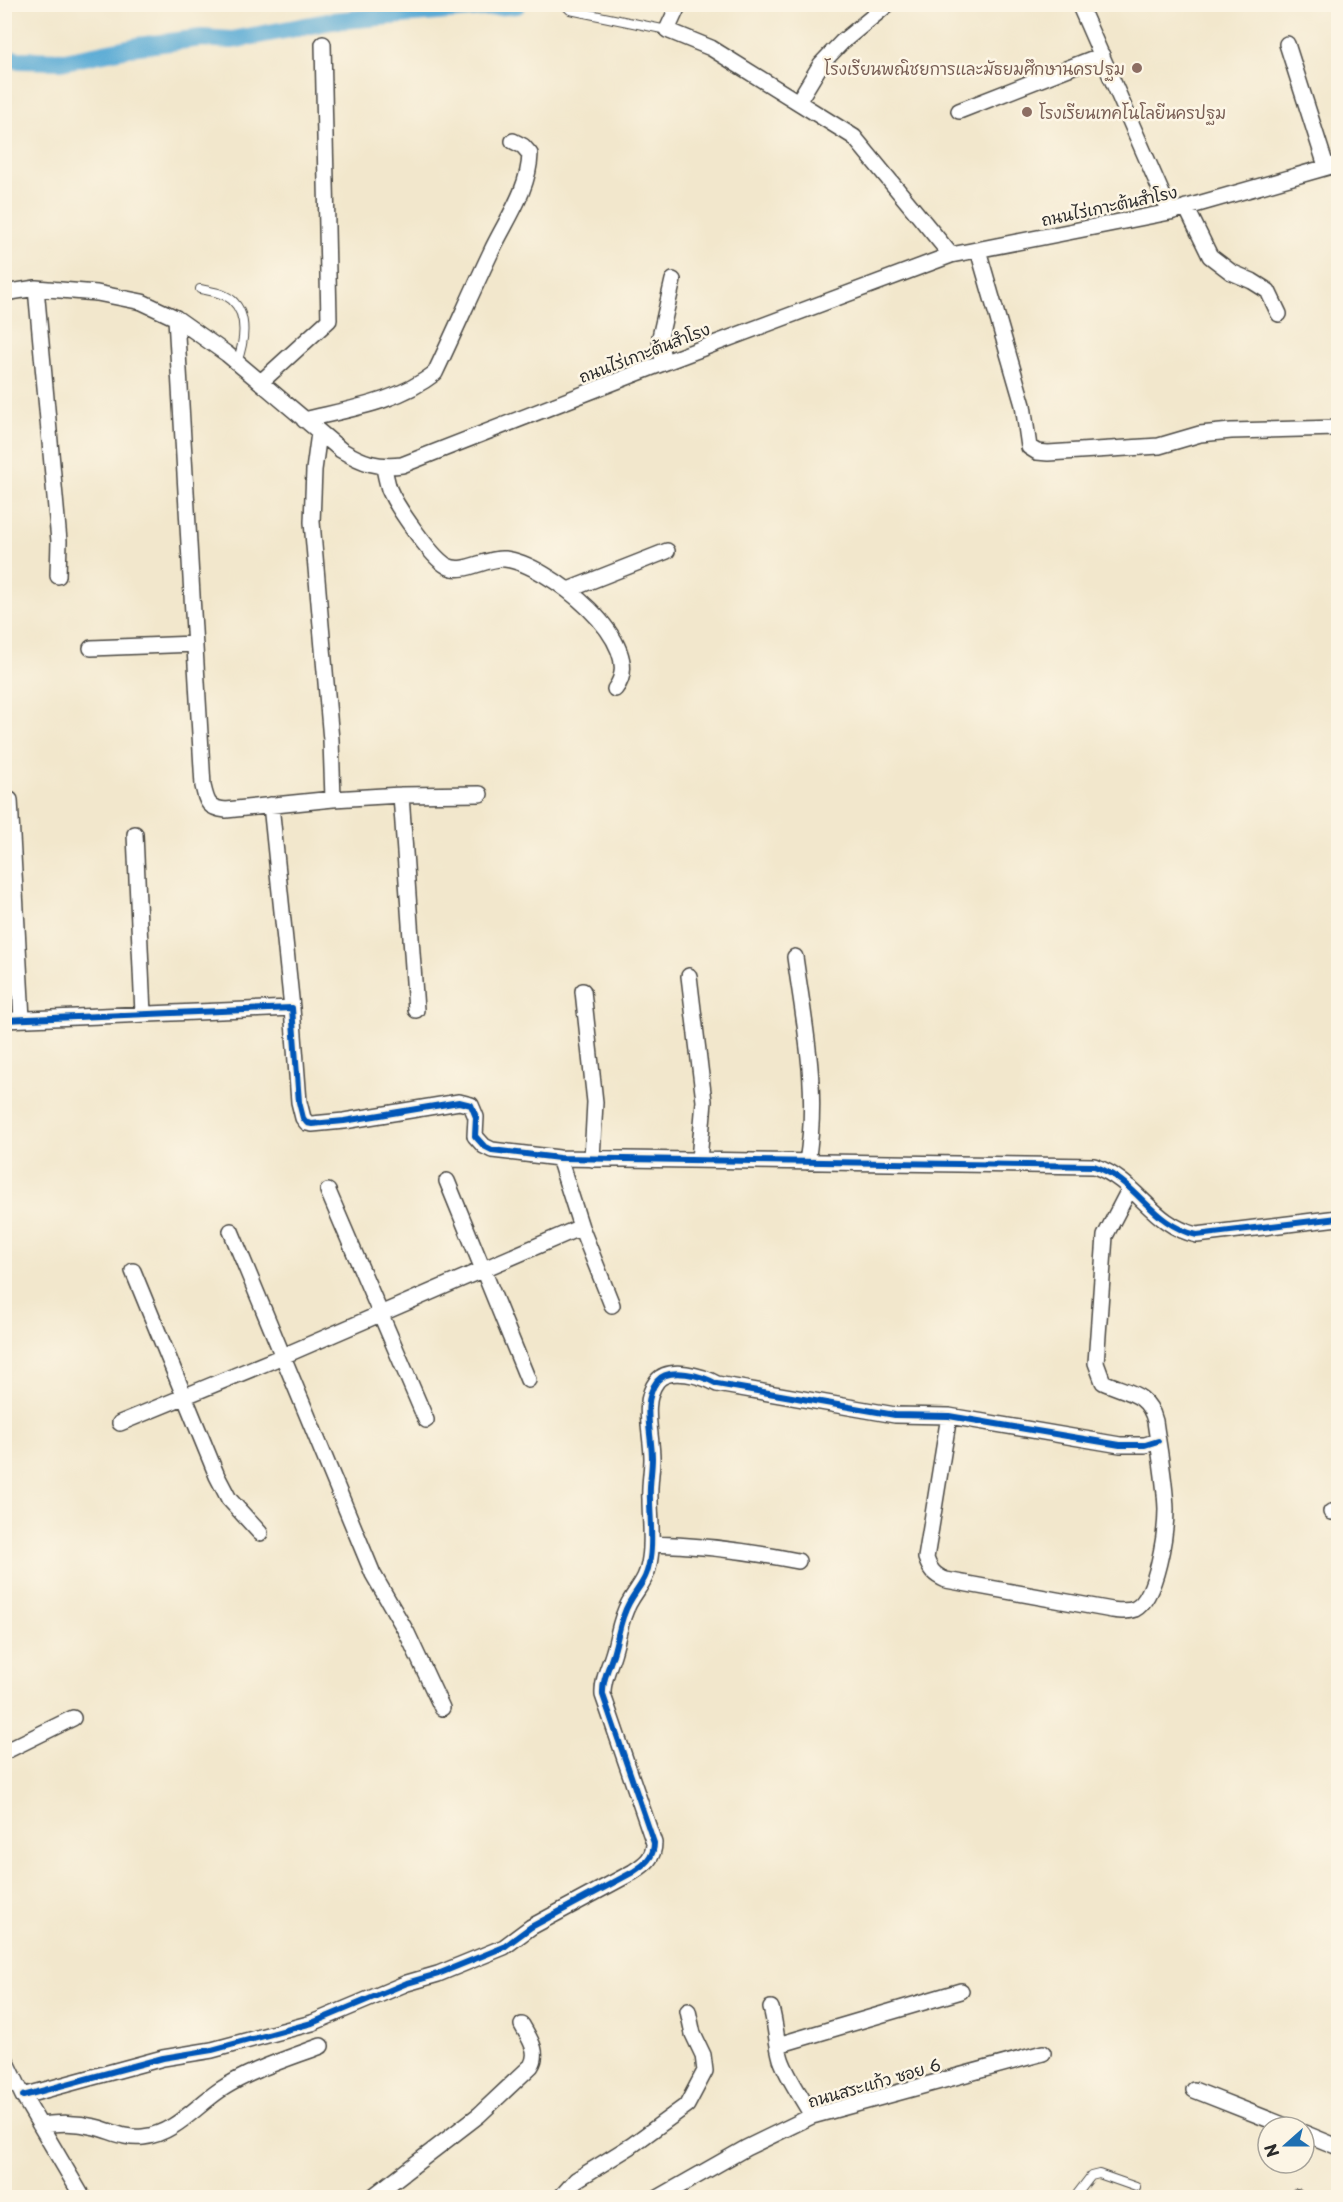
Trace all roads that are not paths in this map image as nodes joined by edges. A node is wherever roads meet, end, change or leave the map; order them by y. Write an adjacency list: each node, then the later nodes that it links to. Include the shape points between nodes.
1 (564, 4): 5 (lane, via 570,10)
2 (679, 4): 5 (street)
3 (888, 4): 9 (street, via 821,64)
4 (1079, 4): 8 (street)
5 (667, 30): 9 (street, via 711,48)
6 (323, 44): 25 (street, via 329,320)
7 (1287, 44): 12 (street)
8 (1102, 55): 10 (street); 14 (street)
9 (798, 102): 16 (street, via 854,137)
10 (959, 111)
11 (513, 141): 26 (street, via 530,154 528,173 435,373 390,398)
12 (1332, 165): 13 (street, ถนนไร่เกาะต้นสำโรง)
13 (1186, 207): 14 (street, ถนนไร่เกาะต้นสำโรง); 21 (street, via 1210,256 1268,291)
14 (1170, 212): 15 (street, ถนนไร่เกาะต้นสำโรง)
15 (978, 250): 16 (street, ถนนไร่เกาะต้นสำโรง); 27 (street, via 1023,405 1029,447 1036,452 1159,446 1200,434 1231,431)
16 (951, 255): 24 (street, ถนนไร่เกาะต้นสำโรง)
17 (673, 280): 24 (street, via 660,337)
18 (36, 288): 20 (street, ถนนไร่เกาะต้นสำโรง); 22 (street, ถนนไร่เกาะต้นสำโรง, via 97,293 142,302); 31 (street, via 59,541)
19 (200, 289): 23 (lane, via 231,299 241,315 244,341)
20 (4, 293)
21 (1279, 314)
22 (176, 318): 23 (street, ถนนไร่เกาะต้นสำโรง); 33 (street)
23 (237, 362): 25 (street, ถนนไร่เกาะต้นสำโรง)
24 (663, 363): 29 (street, ถนนไร่เกาะต้นสำโรง, via 402,465)
25 (261, 382): 26 (street, ถนนไร่เกาะต้นสำโรง)
26 (304, 420): 28 (street, ถนนไร่เกาะต้นสำโรง)
27 (1338, 428)
28 (319, 432): 29 (street, ถนนไร่เกาะต้นสำโรง, via 360,461); 38 (street, via 312,522)
29 (384, 467): 32 (street, via 389,489 405,516 430,550 448,566 457,569 506,558)
30 (667, 551): 32 (street)
31 (58, 576)
32 (568, 590): 35 (street, via 609,633 622,659 624,672)
33 (195, 644): 34 (street); 40 (street, via 207,802 215,809 226,810)
34 (91, 648)
35 (615, 689)
36 (480, 794): 37 (street)
37 (401, 795): 38 (street); 46 (street)
38 (333, 799): 40 (street)
39 (10, 800): 48 (street)
40 (271, 805): 45 (street)
41 (135, 834): 47 (street)
42 (795, 957): 53 (street, via 813,1084)
43 (689, 976): 52 (street, via 704,1101)
44 (583, 991): 51 (street, via 595,1102)
45 (292, 1008): 47 (street); 50 (street, via 299,1102 307,1123 344,1122 459,1102 471,1105 476,1117 475,1136 484,1146 505,1153)
46 (416, 1010)
47 (143, 1014): 48 (street)
48 (22, 1019): 49 (street)
49 (4, 1020)
50 (559, 1158): 51 (street); 58 (street)
51 (592, 1159): 52 (street)
52 (699, 1160): 53 (street)
53 (807, 1162): 55 (street, via 1094,1166 1120,1178)
54 (447, 1181): 60 (street)
55 (1130, 1188): 57 (street, via 1167,1224 1197,1235); 70 (street, via 1105,1236 1096,1363 1104,1382 1149,1405)
56 (328, 1191): 63 (street)
57 (1338, 1218)
58 (581, 1227): 60 (street); 62 (street)
59 (231, 1231): 64 (street)
60 (484, 1269): 63 (street); 65 (street)
61 (133, 1271): 66 (street)
62 (612, 1305)
63 (381, 1314): 64 (street); 68 (street)
64 (283, 1356): 66 (street); 74 (street, via 373,1574 407,1633)
65 (528, 1380)
66 (185, 1396): 69 (street); 71 (street, via 229,1500)
67 (949, 1416): 70 (street, via 1120,1445); 70 (street, via 926,1558 929,1569 946,1581 1112,1610 1137,1608 1145,1601 1155,1575 1166,1510); 72 (street, via 895,1415 717,1384 686,1374 667,1375 653,1388 650,1401)
68 (426, 1420)
69 (120, 1423)
70 (1158, 1441)
71 (260, 1533)
72 (651, 1544): 73 (street, via 737,1549); 86 (street, via 646,1580 620,1624 603,1682 603,1695 654,1843 654,1852 647,1862 531,1927 504,1947 312,2023)
73 (798, 1561)
74 (442, 1708)
75 (73, 1718): 76 (street)
76 (4, 1752)
77 (961, 1991): 81 (street)
78 (771, 2008): 81 (street)
79 (688, 2011): 95 (street, via 705,2071 687,2105 576,2180)
80 (522, 2025): 94 (street, via 534,2046 531,2066 479,2115)
81 (778, 2045): 88 (street, via 789,2077)
82 (321, 2046): 89 (street, via 254,2072 220,2090 166,2130 145,2137 123,2137 68,2122)
83 (1043, 2054): 88 (street, ถนนสระแก้ว ซอย 6)
84 (4, 2056): 86 (street)
85 (1194, 2090): 87 (street)
86 (23, 2096): 89 (street)
87 (1258, 2115)
88 (812, 2116): 96 (street, ถนนสระแก้ว ซอย 6)
89 (40, 2126): 93 (street)
90 (1316, 2138): 91 (street)
91 (1338, 2147)
92 (1136, 2187): 97 (lane, via 1099,2174 1091,2176)
93 (83, 2198)
94 (371, 2198)
95 (560, 2198)
96 (658, 2198)
97 (1074, 2198)

